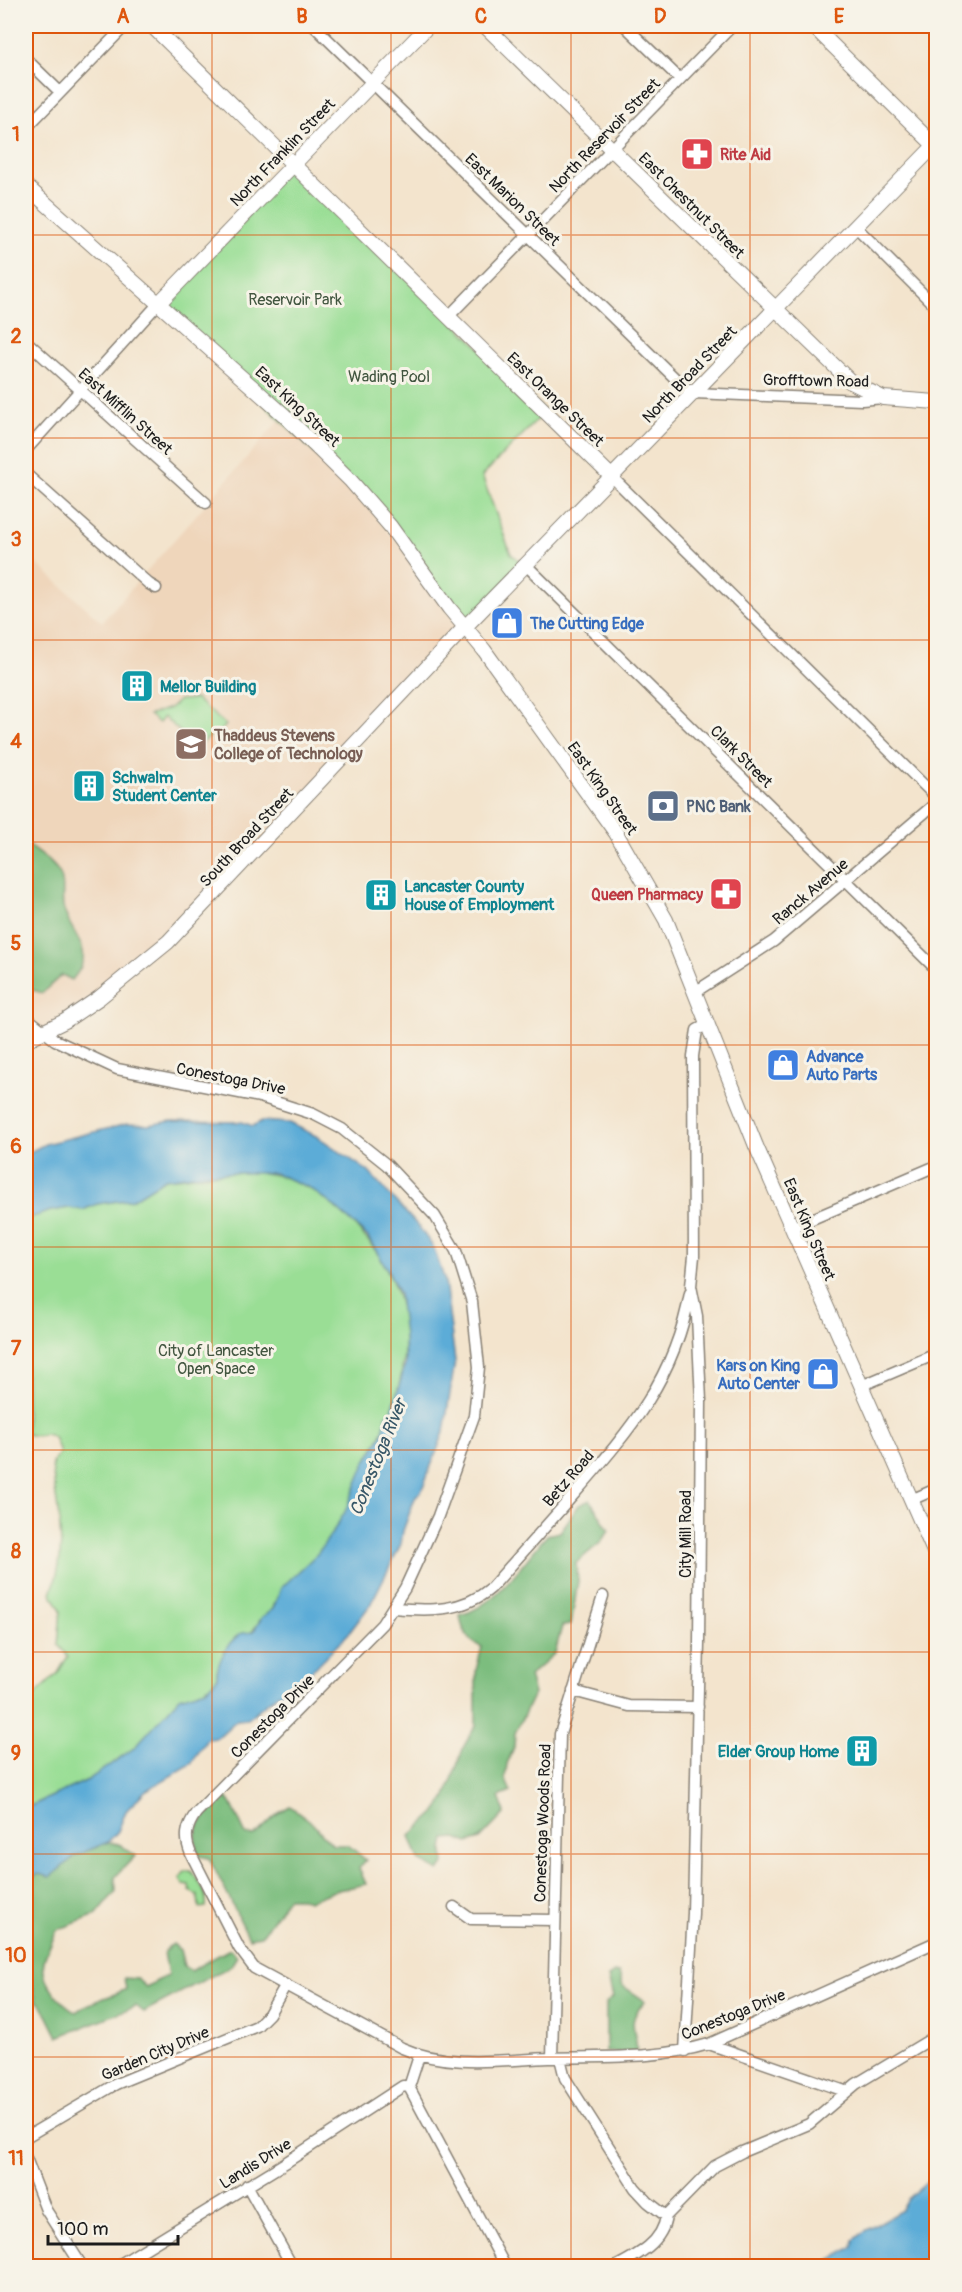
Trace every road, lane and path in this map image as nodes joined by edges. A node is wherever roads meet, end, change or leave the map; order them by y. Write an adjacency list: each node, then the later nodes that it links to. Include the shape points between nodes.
1 (125, 26): 12 (street)
2 (152, 26): 16 (main road, East Orange Street)
3 (314, 26): 11 (street, East Marion Street)
4 (428, 26): 11 (main road, North Franklin Street)
5 (485, 26): 15 (main road, East Chestnut Street)
6 (625, 26): 10 (street)
7 (732, 26): 10 (street, North Reservoir Street)
8 (813, 26): 14 (main road)
9 (26, 59): 12 (street)
10 (680, 79): 15 (street, North Reservoir Street)
11 (373, 83): 16 (main road, North Franklin Street); 19 (street, East Marion Street)
12 (60, 92): 13 (street)
13 (26, 128)
14 (936, 145): 18 (main road, North Broad Street)
15 (612, 149): 19 (street, North Reservoir Street); 22 (main road, East Chestnut Street)
16 (293, 164): 20 (main road, North Franklin Street); 23 (main road, East Orange Street)
17 (26, 186): 20 (main road, East King Street)
18 (856, 227): 21 (street); 22 (main road, North Broad Street)
19 (528, 235): 23 (street, North Reservoir Street); 26 (street, East Marion Street)
20 (159, 303): 25 (street); 35 (main road, East King Street, via 331,459 390,526)
21 (936, 307)
22 (775, 309): 26 (main road, North Broad Street); 27 (main road, East Chestnut Street, via 851,382)
23 (448, 317): 31 (main road, East Orange Street)
24 (26, 341): 25 (street, East Mifflin Street)
25 (80, 390): 29 (street); 32 (street, East Mifflin Street)
26 (694, 393): 27 (street, Grofftown Road); 31 (main road, North Broad Street)
27 (883, 398): 28 (main road, Grofftown Road)
28 (936, 402)
29 (26, 450)
30 (26, 474): 34 (street)
31 (612, 477): 33 (main road, North Broad Street); 36 (street, East Orange Street)
32 (206, 503)
33 (526, 565): 35 (main road, North Broad Street); 38 (street, Clark Street)
34 (156, 588)
35 (466, 626): 40 (main road, East King Street, via 632,859 666,920); 43 (main road, South Broad Street, via 168,942 108,992)
36 (936, 797)
37 (936, 803): 38 (street, Ranck Avenue)
38 (846, 880): 39 (street, Clark Street); 40 (street, Ranck Avenue, via 761,951)
39 (936, 969)
40 (695, 992): 42 (main road, East King Street)
41 (26, 1017): 43 (street, Conestoga Drive)
42 (708, 1024): 46 (main road, East King Street); 47 (street, City Mill Road, via 697,1030 693,1056)
43 (42, 1032): 44 (main road, South Broad Street); 54 (street, Conestoga Drive, via 117,1069 260,1097 331,1123 387,1165 449,1236 472,1302 477,1397 453,1479 415,1570)
44 (26, 1040)
45 (936, 1166): 46 (street)
46 (791, 1228): 49 (main road, East King Street)
47 (692, 1286): 54 (street, Betz Road, via 672,1357 646,1408 491,1588 459,1606 423,1611); 56 (street, City Mill Road, via 698,1316 701,1401)
48 (936, 1354): 49 (street)
49 (861, 1386): 51 (main road, East King Street)
50 (936, 1489): 51 (street)
51 (911, 1500): 52 (main road, East King Street)
52 (936, 1556)
53 (603, 1596): 55 (street, Conestoga Woods Road)
54 (394, 1608): 60 (street, Conestoga Drive, via 196,1814 188,1827 190,1854 239,1948 254,1968)
55 (573, 1691): 56 (street, via 629,1706); 58 (street, Conestoga Woods Road, via 560,1734)
56 (698, 1707): 63 (street, City Mill Road)
57 (454, 1907): 58 (street, via 471,1918)
58 (554, 1920): 65 (street, Conestoga Woods Road)
59 (936, 1942): 62 (street, Conestoga Drive)
60 (285, 1986): 64 (street, Conestoga Drive); 68 (street, Garden City Drive, via 257,2026 116,2084)
61 (936, 2036): 67 (street)
62 (709, 2044): 63 (street, Conestoga Drive); 67 (street)
63 (685, 2051): 65 (street, Conestoga Drive, via 636,2057)
64 (420, 2056): 65 (street, Conestoga Drive, via 477,2060); 66 (street)
65 (556, 2058): 71 (street, Conestoga Woods Road, via 635,2188)
66 (409, 2087): 70 (street, Landis Drive, via 403,2086); 75 (street)
67 (845, 2091): 71 (street, via 809,2124 715,2166)
68 (26, 2137)
69 (26, 2158): 72 (street, via 46,2210)
70 (247, 2185): 73 (street, Landis Drive); 74 (street)
71 (666, 2216): 76 (street, via 663,2229 650,2246)
72 (82, 2266)
73 (117, 2266)
74 (292, 2266)
75 (505, 2266)
76 (617, 2266)

